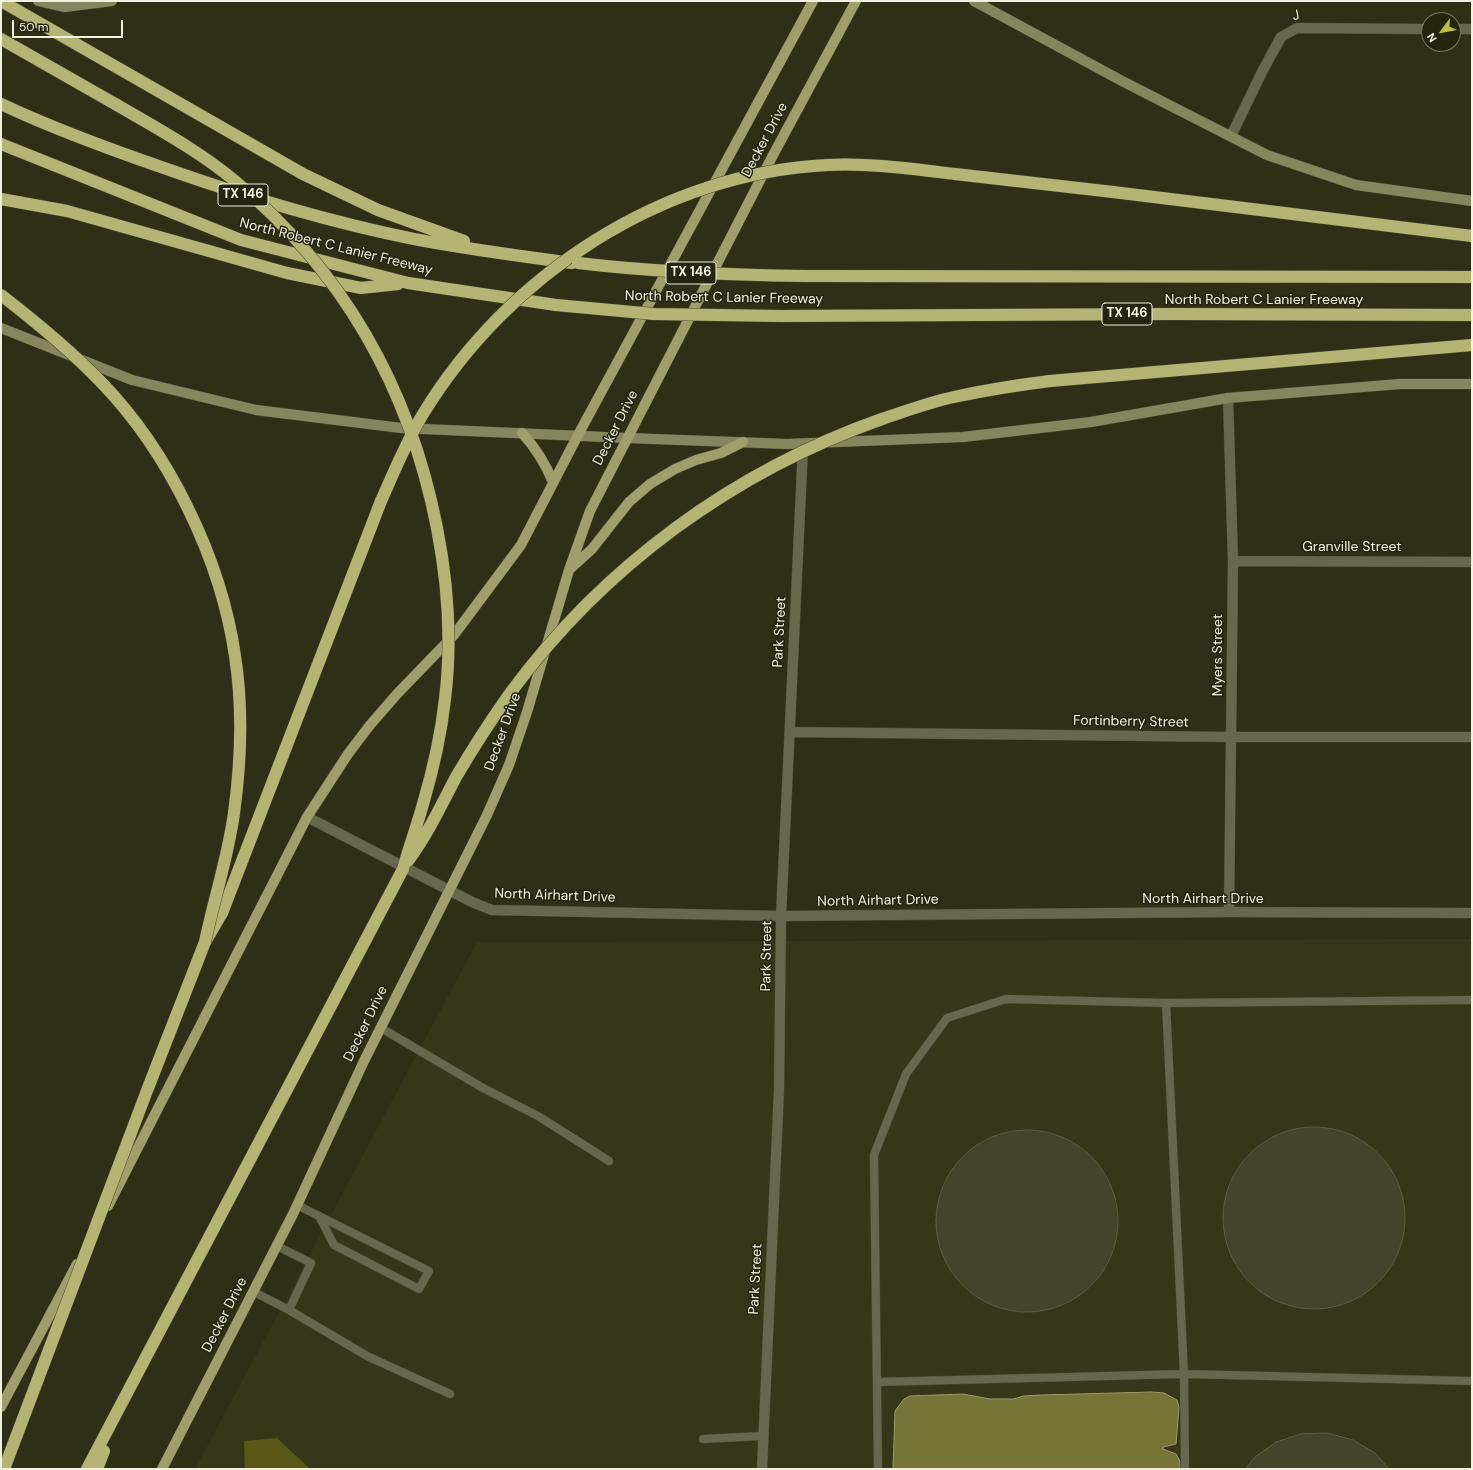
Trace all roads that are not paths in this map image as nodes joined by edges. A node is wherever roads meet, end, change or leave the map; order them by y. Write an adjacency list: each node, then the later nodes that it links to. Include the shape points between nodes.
1 (1, 1): 17 (highway, via 303,174 378,210)
2 (38, 1): 3 (main road, via 64,7)
3 (112, 1)
4 (813, 1): 27 (main road, Decker Drive)
5 (856, 1): 28 (main road, Decker Drive)
6 (974, 1): 12 (main road)
7 (1421, 29): 12 (street, J, via 1297,28 1281,37 1262,70)
8 (1461, 29): 9 (street)
9 (1472, 29)
10 (1, 39): 39 (highway, bridge, via 195,152 262,206 290,233 335,289 376,352 399,399 430,492 443,558 449,657 440,738 430,781)
11 (1, 104): 17 (highway, North Robert C Lanier Freeway / TX 146, via 100,146 277,206 414,238)
12 (1231, 136): 15 (main road, via 1267,155 1356,186)
13 (1, 144): 19 (highway, North Robert C Lanier Freeway / TX 146, via 241,240)
14 (1, 199): 19 (highway, via 74,212 287,273 361,288)
15 (1472, 201)
16 (1472, 236): 44 (highway, bridge, via 888,167 828,165 790,169 722,183 687,194 630,220 589,244 524,293 488,328 456,366 423,414 401,456 222,913)
17 (495, 253): 18 (highway, North Robert C Lanier Freeway / TX 146, bridge, via 635,270 727,275)
18 (1472, 277)
19 (408, 283): 21 (highway, North Robert C Lanier Freeway / TX 146, bridge, via 556,305 654,314)
20 (1, 295): 44 (highway, bridge, via 45,330 101,383 131,418 165,466 194,523 212,569 236,656 240,746 228,850)
21 (1472, 315)
22 (1, 328): 26 (main road, via 132,380 256,410 401,428)
23 (1472, 345): 39 (highway, bridge, via 1050,381 953,397 863,426 814,446 764,471 678,525 615,578 541,653 481,735)
24 (1472, 384): 25 (main road, via 1400,384)
25 (1228, 398): 30 (main road, via 1091,422 963,437); 32 (street, Myers Street)
26 (522, 433): 27 (main road); 31 (main road, via 536,447)
27 (578, 435): 28 (main road); 31 (main road, Decker Drive)
28 (627, 438): 29 (main road); 34 (main road, Decker Drive, via 590,511)
29 (743, 442): 30 (main road); 34 (main road, via 721,454 696,460 675,469 650,484 629,502 592,549)
30 (803, 443): 35 (street, Park Street)
31 (554, 482): 38 (main road, Decker Drive, via 521,545 454,635 370,725 344,759)
32 (1233, 561): 33 (street, Granville Street); 36 (street, Myers Street)
33 (1472, 562)
34 (569, 570): 40 (main road, Decker Drive, via 537,681 508,765 487,815)
35 (790, 732): 36 (street, Fortinberry Street); 43 (street, Park Street)
36 (1232, 737): 37 (street, Fortinberry Street); 41 (street, Myers Street)
37 (1472, 737)
38 (307, 817): 40 (street, North Airhart Drive); 59 (main road, Decker Drive, via 138,1149)
39 (403, 869): 57 (highway)
40 (449, 888): 43 (street, North Airhart Drive, via 492,910); 47 (main road, Decker Drive)
41 (1229, 912): 42 (street, North Airhart Drive); 43 (street, North Airhart Drive)
42 (1472, 913)
43 (781, 916): 60 (street, Park Street, via 779,1090)
44 (205, 942): 62 (highway, bridge)
45 (1472, 1000): 46 (lane)
46 (1166, 1003): 54 (lane); 56 (lane, via 1006,999 947,1018 906,1074 874,1155)
47 (381, 1028): 48 (lane, via 483,1088 538,1116); 49 (main road, Decker Drive)
48 (609, 1161)
49 (297, 1204): 50 (lane); 51 (main road, Decker Drive)
50 (319, 1216): 50 (lane, via 334,1245 419,1289 429,1270)
51 (277, 1246): 52 (main road, Decker Drive); 53 (lane, via 311,1263)
52 (254, 1292): 53 (lane); 65 (main road, Decker Drive)
53 (290, 1310): 58 (lane, via 367,1356)
54 (1184, 1374): 55 (lane); 56 (lane); 68 (lane)
55 (1472, 1381)
56 (877, 1382): 67 (lane)
57 (128, 1391): 63 (highway); 64 (highway)
58 (450, 1394)
59 (1, 1407)
60 (762, 1436): 61 (lane); 66 (street, Park Street)
61 (703, 1439)
62 (4, 1469)
63 (87, 1469)
64 (97, 1469)
65 (162, 1469)
66 (762, 1469)
67 (878, 1469)
68 (1185, 1469)

